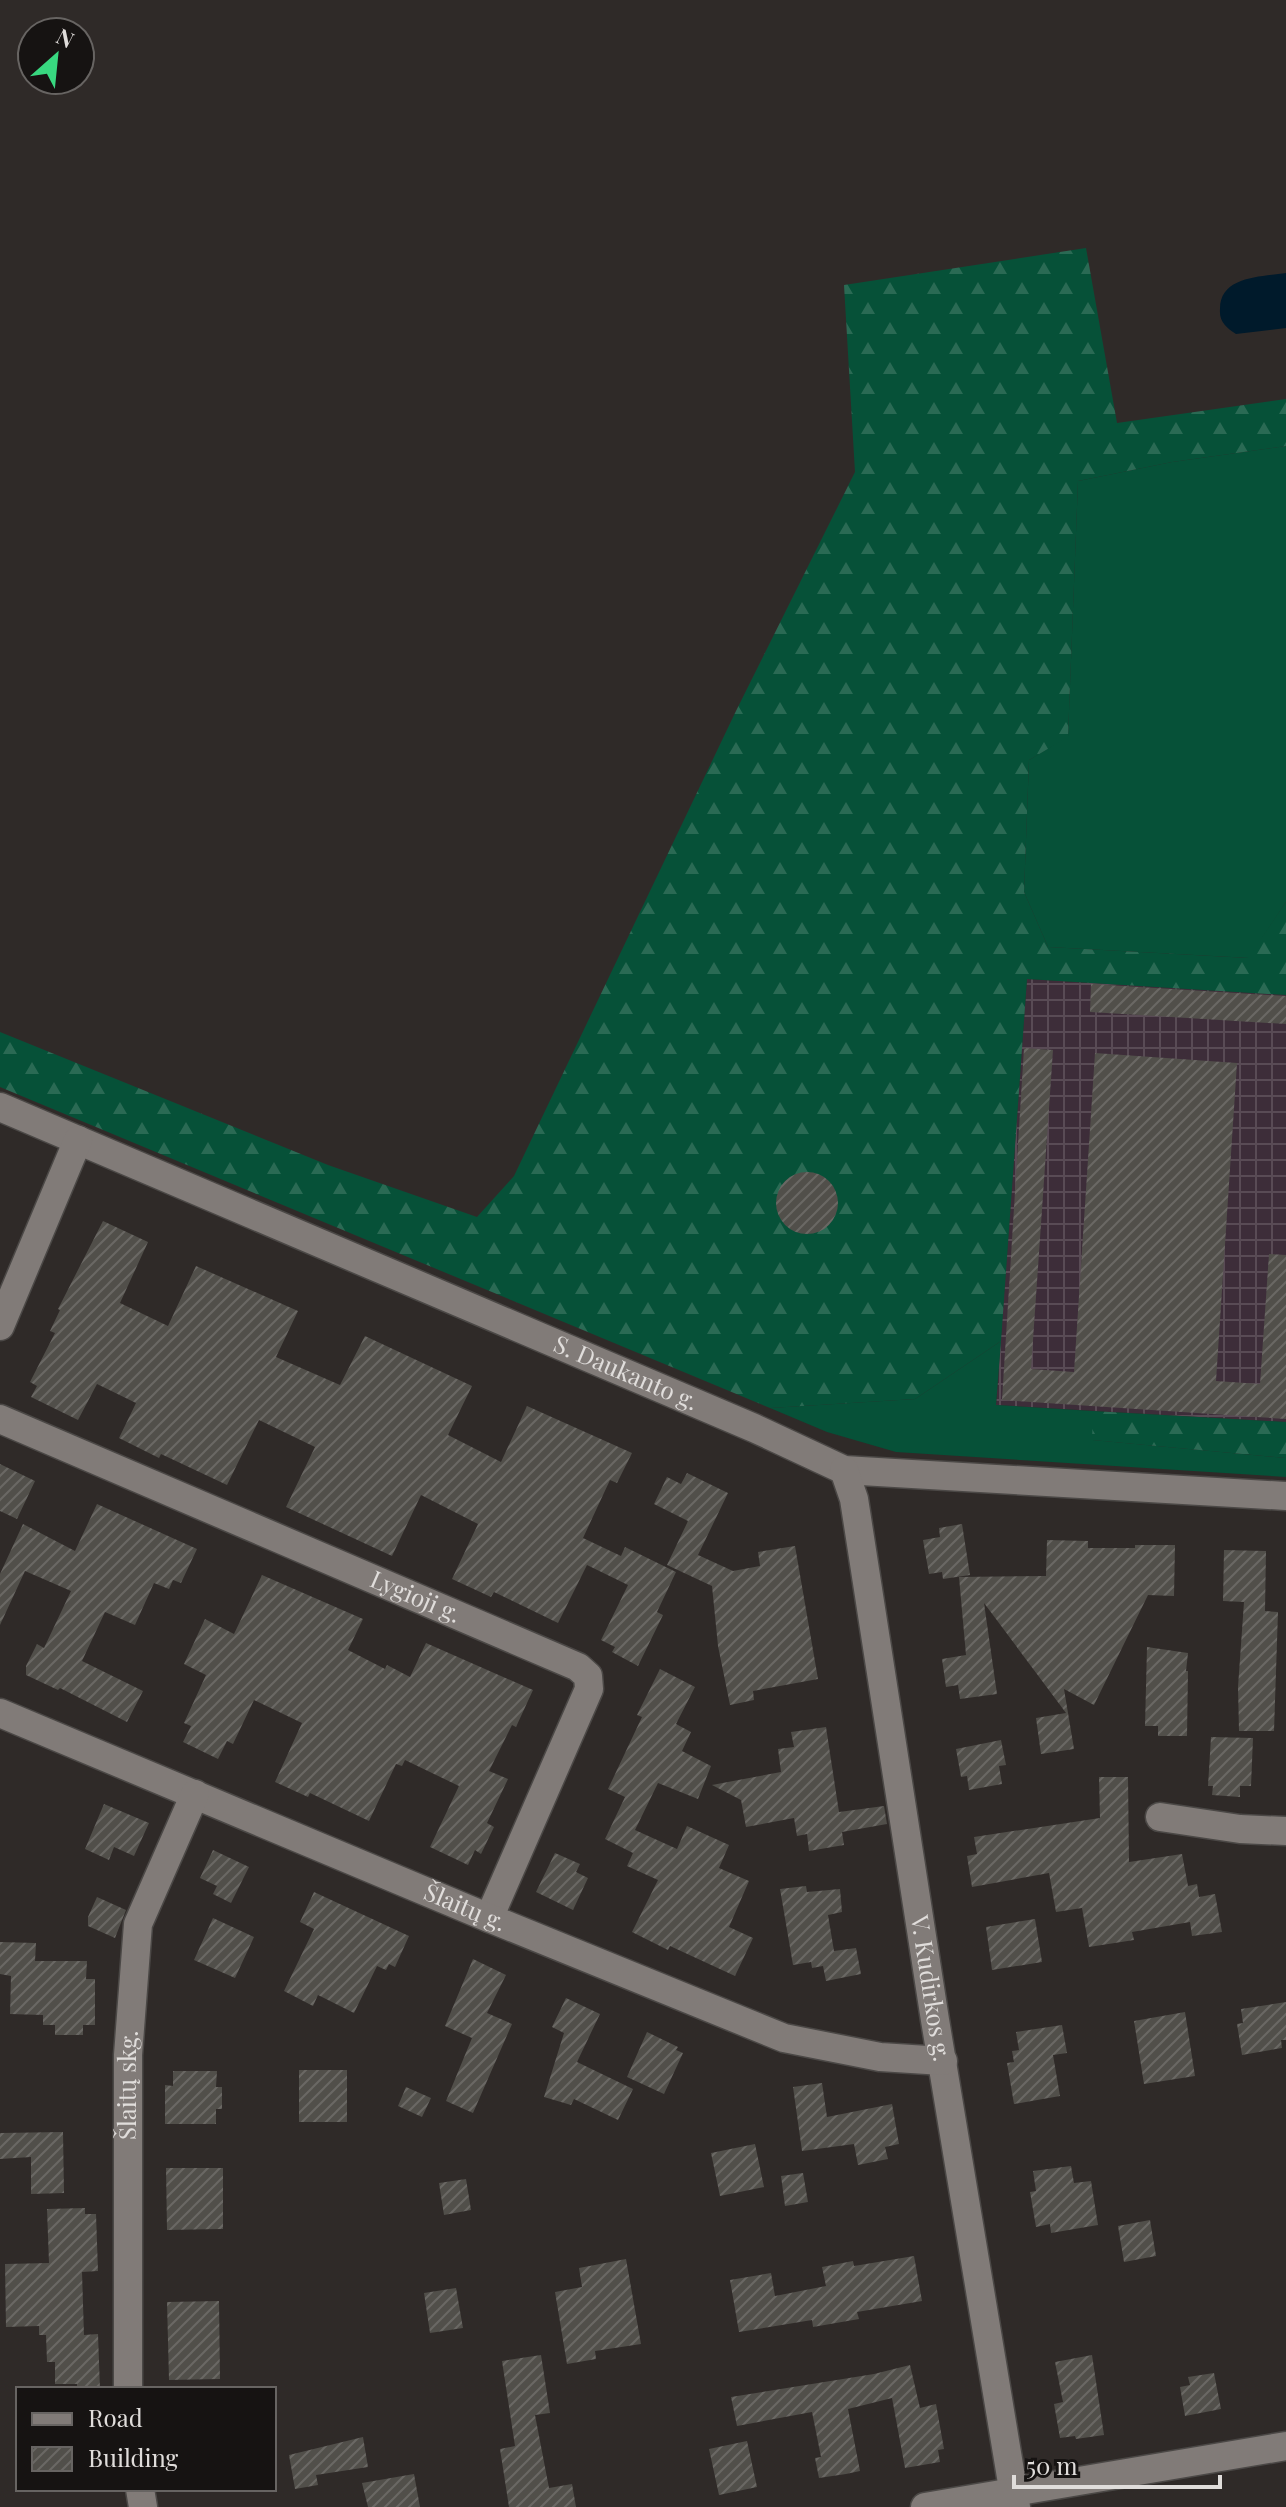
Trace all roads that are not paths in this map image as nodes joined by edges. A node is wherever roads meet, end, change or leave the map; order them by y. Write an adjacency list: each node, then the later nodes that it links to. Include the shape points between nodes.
1 (0, 1107): 2 (street, S. Daukanto g.)
2 (78, 1140): 3 (street); 5 (street, S. Daukanto g.)
3 (0, 1326)
4 (0, 1419): 11 (street, Lygioji g., via 578,1667 588,1676 589,1689)
5 (844, 1470): 6 (street, S. Daukanto g.); 12 (street, V. Kudirkos g., via 854,1499)
6 (1286, 1496)
7 (0, 1713): 8 (street, Šlaitų g.)
8 (195, 1794): 11 (street, Šlaitų g.); 13 (street, Šlaitų skg., via 138,1924 128,2055)
9 (1160, 1817): 10 (street)
10 (1286, 1831)
11 (489, 1918): 12 (street, Šlaitų g., via 784,2038 880,2057)
12 (943, 2061): 15 (street, V. Kudirkos g.)
13 (128, 2387)
14 (1286, 2446): 15 (street)
15 (1015, 2500): 16 (street)
16 (925, 2507)

